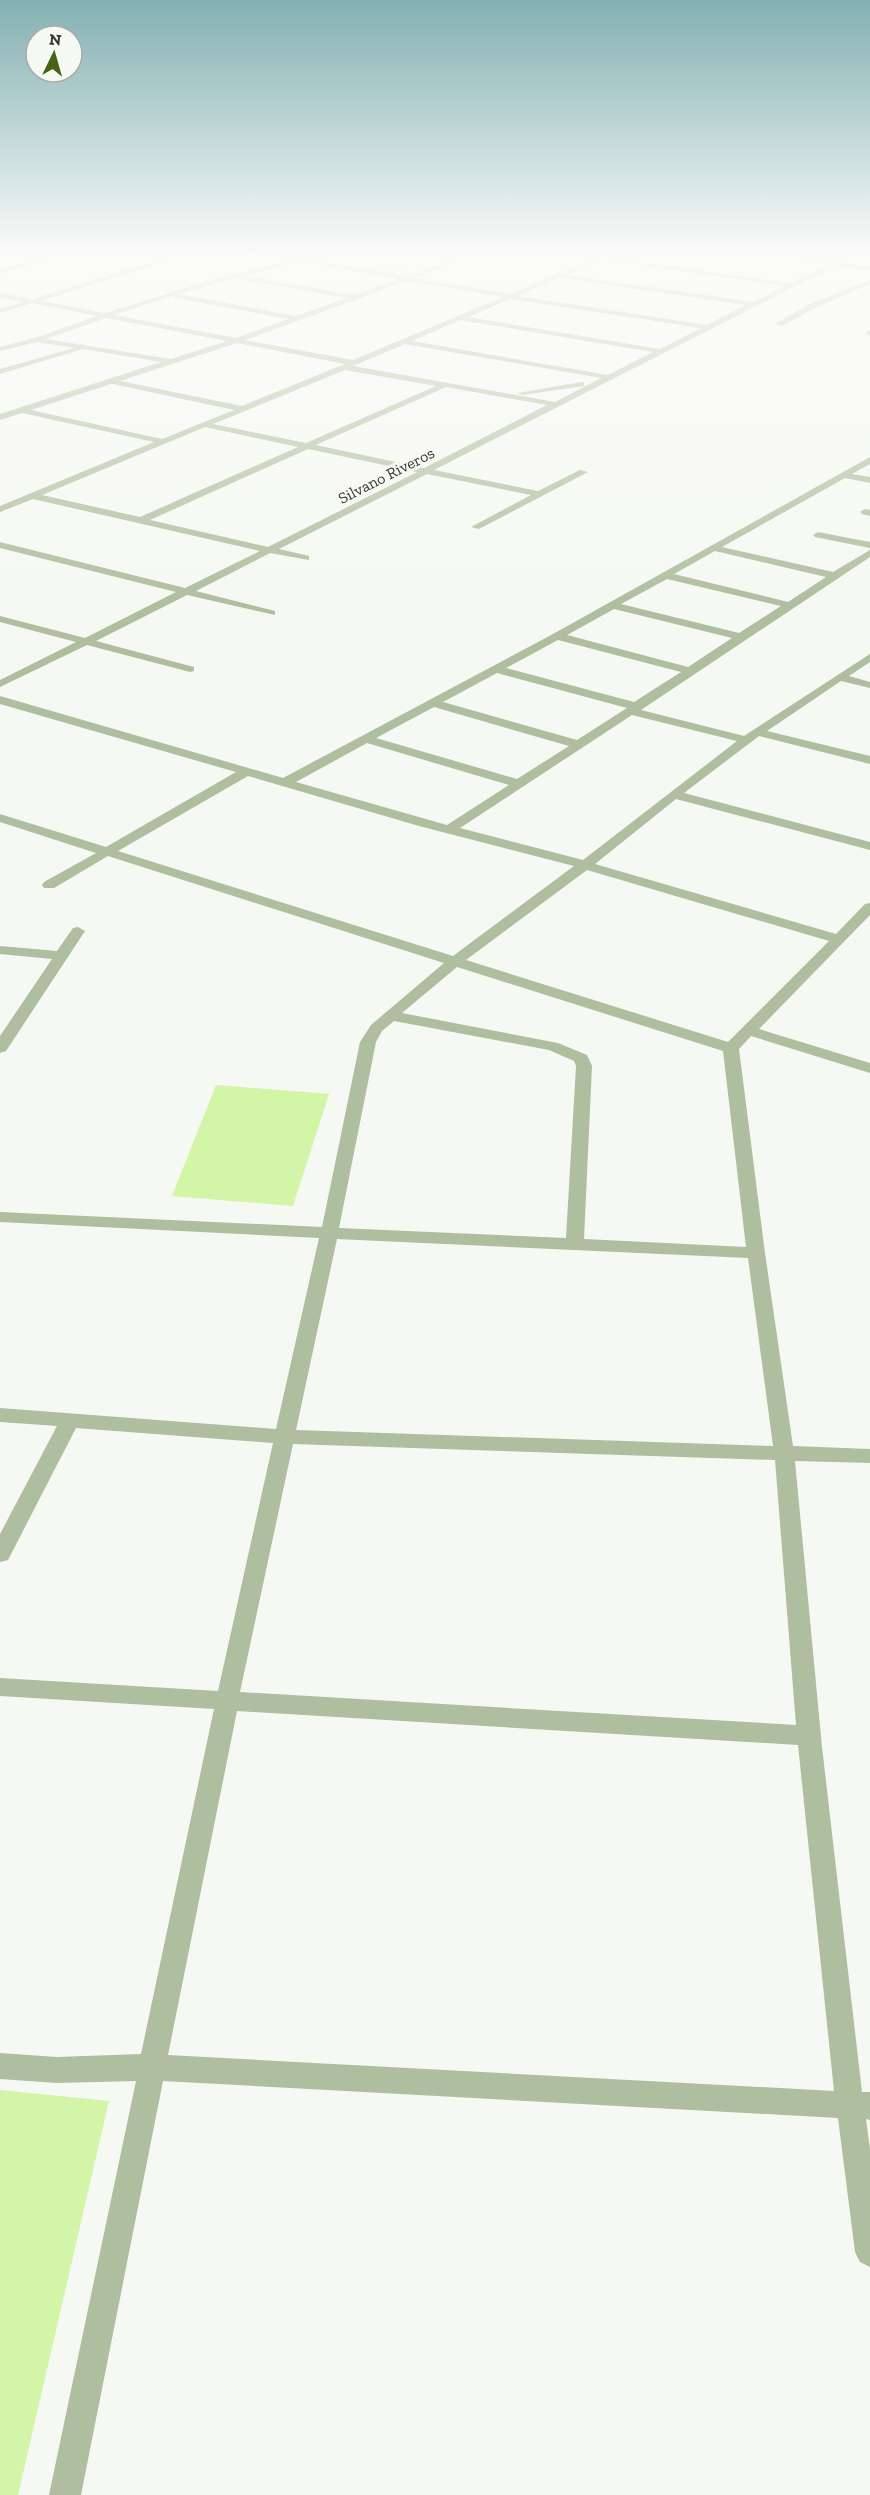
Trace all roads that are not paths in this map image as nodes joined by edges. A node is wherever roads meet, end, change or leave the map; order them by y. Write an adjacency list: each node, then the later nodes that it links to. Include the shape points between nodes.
1 (135, 373): 7 (street)
2 (329, 373): 11 (street)
3 (380, 373): 8 (street)
4 (580, 373): 6 (street)
5 (614, 373): 6 (street, Silvano Riveros)
6 (605, 378): 9 (street); 10 (street, Silvano Riveros)
7 (111, 381): 11 (street); 12 (street)
8 (444, 385): 9 (street); 16 (street)
9 (502, 395): 10 (street)
10 (554, 404): 18 (street, Silvano Riveros)
11 (243, 409): 14 (street)
12 (22, 410): 13 (street); 15 (street)
13 (0, 417)
14 (206, 424): 15 (street); 16 (street)
15 (164, 441): 23 (street)
16 (307, 446): 18 (street); 25 (street)
17 (870, 460): 20 (street)
18 (427, 471): 22 (street); 31 (street, Silvano Riveros)
19 (583, 472): 22 (street)
20 (845, 475): 21 (street); 30 (street)
21 (870, 480)
22 (538, 494): 26 (street)
23 (33, 496): 24 (street); 25 (street)
24 (0, 509)
25 (142, 520): 31 (street)
26 (476, 527)
27 (818, 535): 29 (street)
28 (0, 545): 36 (street)
29 (870, 545)
30 (713, 548): 34 (street); 35 (street)
31 (270, 549): 33 (street); 36 (street, Silvano Riveros)
32 (870, 553): 35 (street)
33 (305, 558)
34 (665, 575): 37 (street); 38 (street)
35 (834, 576): 38 (street)
36 (185, 592): 39 (street); 43 (street, Silvano Riveros)
37 (612, 605): 41 (street); 42 (street)
38 (789, 605): 42 (street)
39 (271, 614)
40 (0, 619): 43 (street)
41 (557, 636): 46 (street); 47 (street)
42 (740, 637): 47 (street)
43 (87, 642): 45 (street); 49 (street, Silvano Riveros)
44 (870, 657): 48 (street)
45 (190, 669)
46 (496, 669): 52 (street); 53 (street)
47 (692, 671): 53 (street)
48 (842, 678): 50 (street); 54 (street)
49 (0, 684)
50 (870, 685)
51 (0, 700): 58 (street)
52 (433, 703): 55 (street); 56 (street)
53 (635, 709): 54 (street); 56 (street)
54 (752, 736): 57 (street); 61 (street)
55 (365, 739): 59 (street); 60 (street)
56 (580, 745): 60 (street)
57 (870, 760)
58 (246, 772): 59 (street); 65 (street)
59 (284, 783): 63 (street)
60 (519, 784): 63 (street)
61 (674, 794): 64 (street); 66 (street)
62 (0, 818): 65 (street)
63 (450, 829): 66 (street)
64 (870, 846)
65 (108, 852): 67 (street); 73 (street)
66 (585, 865): 70 (street); 73 (street)
67 (50, 885)
68 (870, 907): 70 (street)
69 (78, 931): 72 (street)
70 (838, 939): 75 (street)
71 (0, 950): 72 (street)
72 (61, 956): 76 (street)
73 (455, 961): 74 (street); 77 (street)
74 (392, 1016): 80 (street, via 376,1028 368,1042); 81 (street, via 552,1046 582,1058)
75 (750, 1031): 77 (street); 78 (street)
76 (0, 1048)
77 (731, 1048): 82 (street)
78 (870, 1068)
79 (0, 1217): 80 (street)
80 (329, 1234): 81 (street); 85 (street)
81 (575, 1244): 82 (street)
82 (756, 1253): 86 (street)
83 (0, 1415): 84 (street)
84 (70, 1420): 85 (street); 88 (street)
85 (284, 1437): 86 (street); 90 (street)
86 (784, 1452): 87 (street); 91 (street)
87 (870, 1455)
88 (0, 1554)
89 (0, 1687): 90 (street)
90 (227, 1701): 91 (street); 93 (street)
91 (810, 1736): 94 (street)
92 (0, 2066): 93 (street, via 57,2070)
93 (152, 2067): 94 (street); 96 (street)
94 (860, 2106): 95 (street)
95 (870, 2252)
96 (64, 2495)

